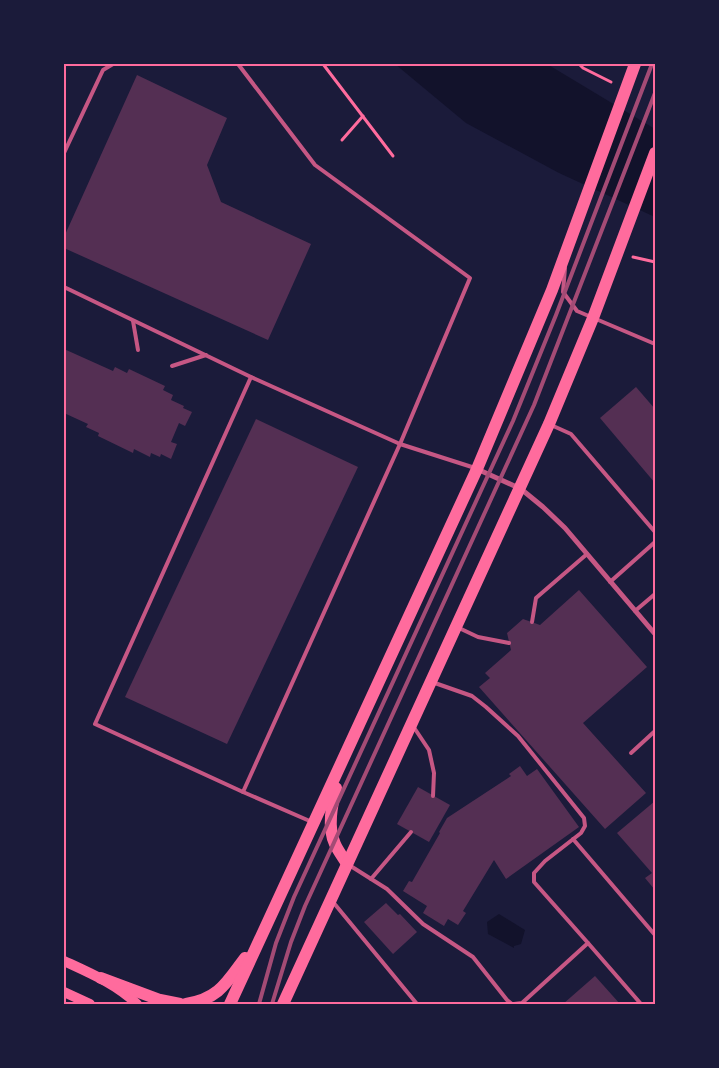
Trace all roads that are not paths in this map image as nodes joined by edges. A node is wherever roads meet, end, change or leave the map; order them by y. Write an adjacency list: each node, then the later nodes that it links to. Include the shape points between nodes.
1 (113, 64): 4 (lane, via 103,70)
2 (238, 64): 16 (lane, via 315,165 470,278)
3 (635, 64): 6 (main road)
4 (64, 153)
5 (655, 154): 8 (main road)
6 (568, 249): 8 (lane, via 563,292 577,311); 17 (main road)
7 (64, 287): 9 (lane)
8 (593, 318): 10 (lane); 15 (main road)
9 (132, 321): 11 (lane); 12 (lane)
10 (655, 344)
11 (138, 350)
12 (206, 355): 13 (lane); 14 (lane)
13 (172, 366)
14 (252, 377): 16 (lane); 34 (lane, via 95,724)
15 (549, 424): 18 (main road); 19 (lane, via 571,434)
16 (400, 444): 17 (lane); 34 (lane)
17 (477, 469): 18 (street); 33 (main road)
18 (521, 489): 21 (street, via 565,528); 26 (main road)
19 (655, 532)
20 (655, 542): 22 (lane)
21 (587, 554): 22 (street); 25 (lane, via 536,598)
22 (610, 582): 24 (street)
23 (655, 594): 24 (lane)
24 (635, 611): 27 (street)
25 (532, 622)
26 (457, 627): 28 (lane, via 478,637); 29 (main road)
27 (655, 634)
28 (509, 643)
29 (432, 682): 30 (main road); 38 (lane, via 472,696 518,736 584,818 585,826)
30 (412, 724): 35 (lane, via 429,750 434,773); 39 (main road)
31 (655, 731): 32 (lane)
32 (630, 752)
33 (342, 762): 36 (main road); 39 (main road, via 332,806 331,828 334,842)
34 (243, 792): 36 (lane)
35 (433, 796)
36 (314, 823): 43 (main road)
37 (411, 832): 40 (lane)
38 (572, 840): 42 (lane); 44 (lane, via 545,861 534,874 534,882)
39 (347, 864): 40 (lane); 41 (main road)
40 (371, 879): 55 (lane, via 423,924 472,957)
41 (331, 900): 53 (main road); 54 (lane)
42 (655, 934)
43 (259, 940): 51 (main road, via 221,989 202,1002); 52 (main road)
44 (588, 943): 55 (lane, via 522,1003); 56 (lane)
45 (64, 961): 46 (main road)
46 (101, 978): 49 (main road); 50 (main road)
47 (64, 992): 48 (main road)
48 (90, 1004)
49 (138, 1004)
50 (180, 1004)
51 (186, 1004)
52 (230, 1004)
53 (283, 1004)
54 (417, 1004)
55 (513, 1004)
56 (641, 1004)

